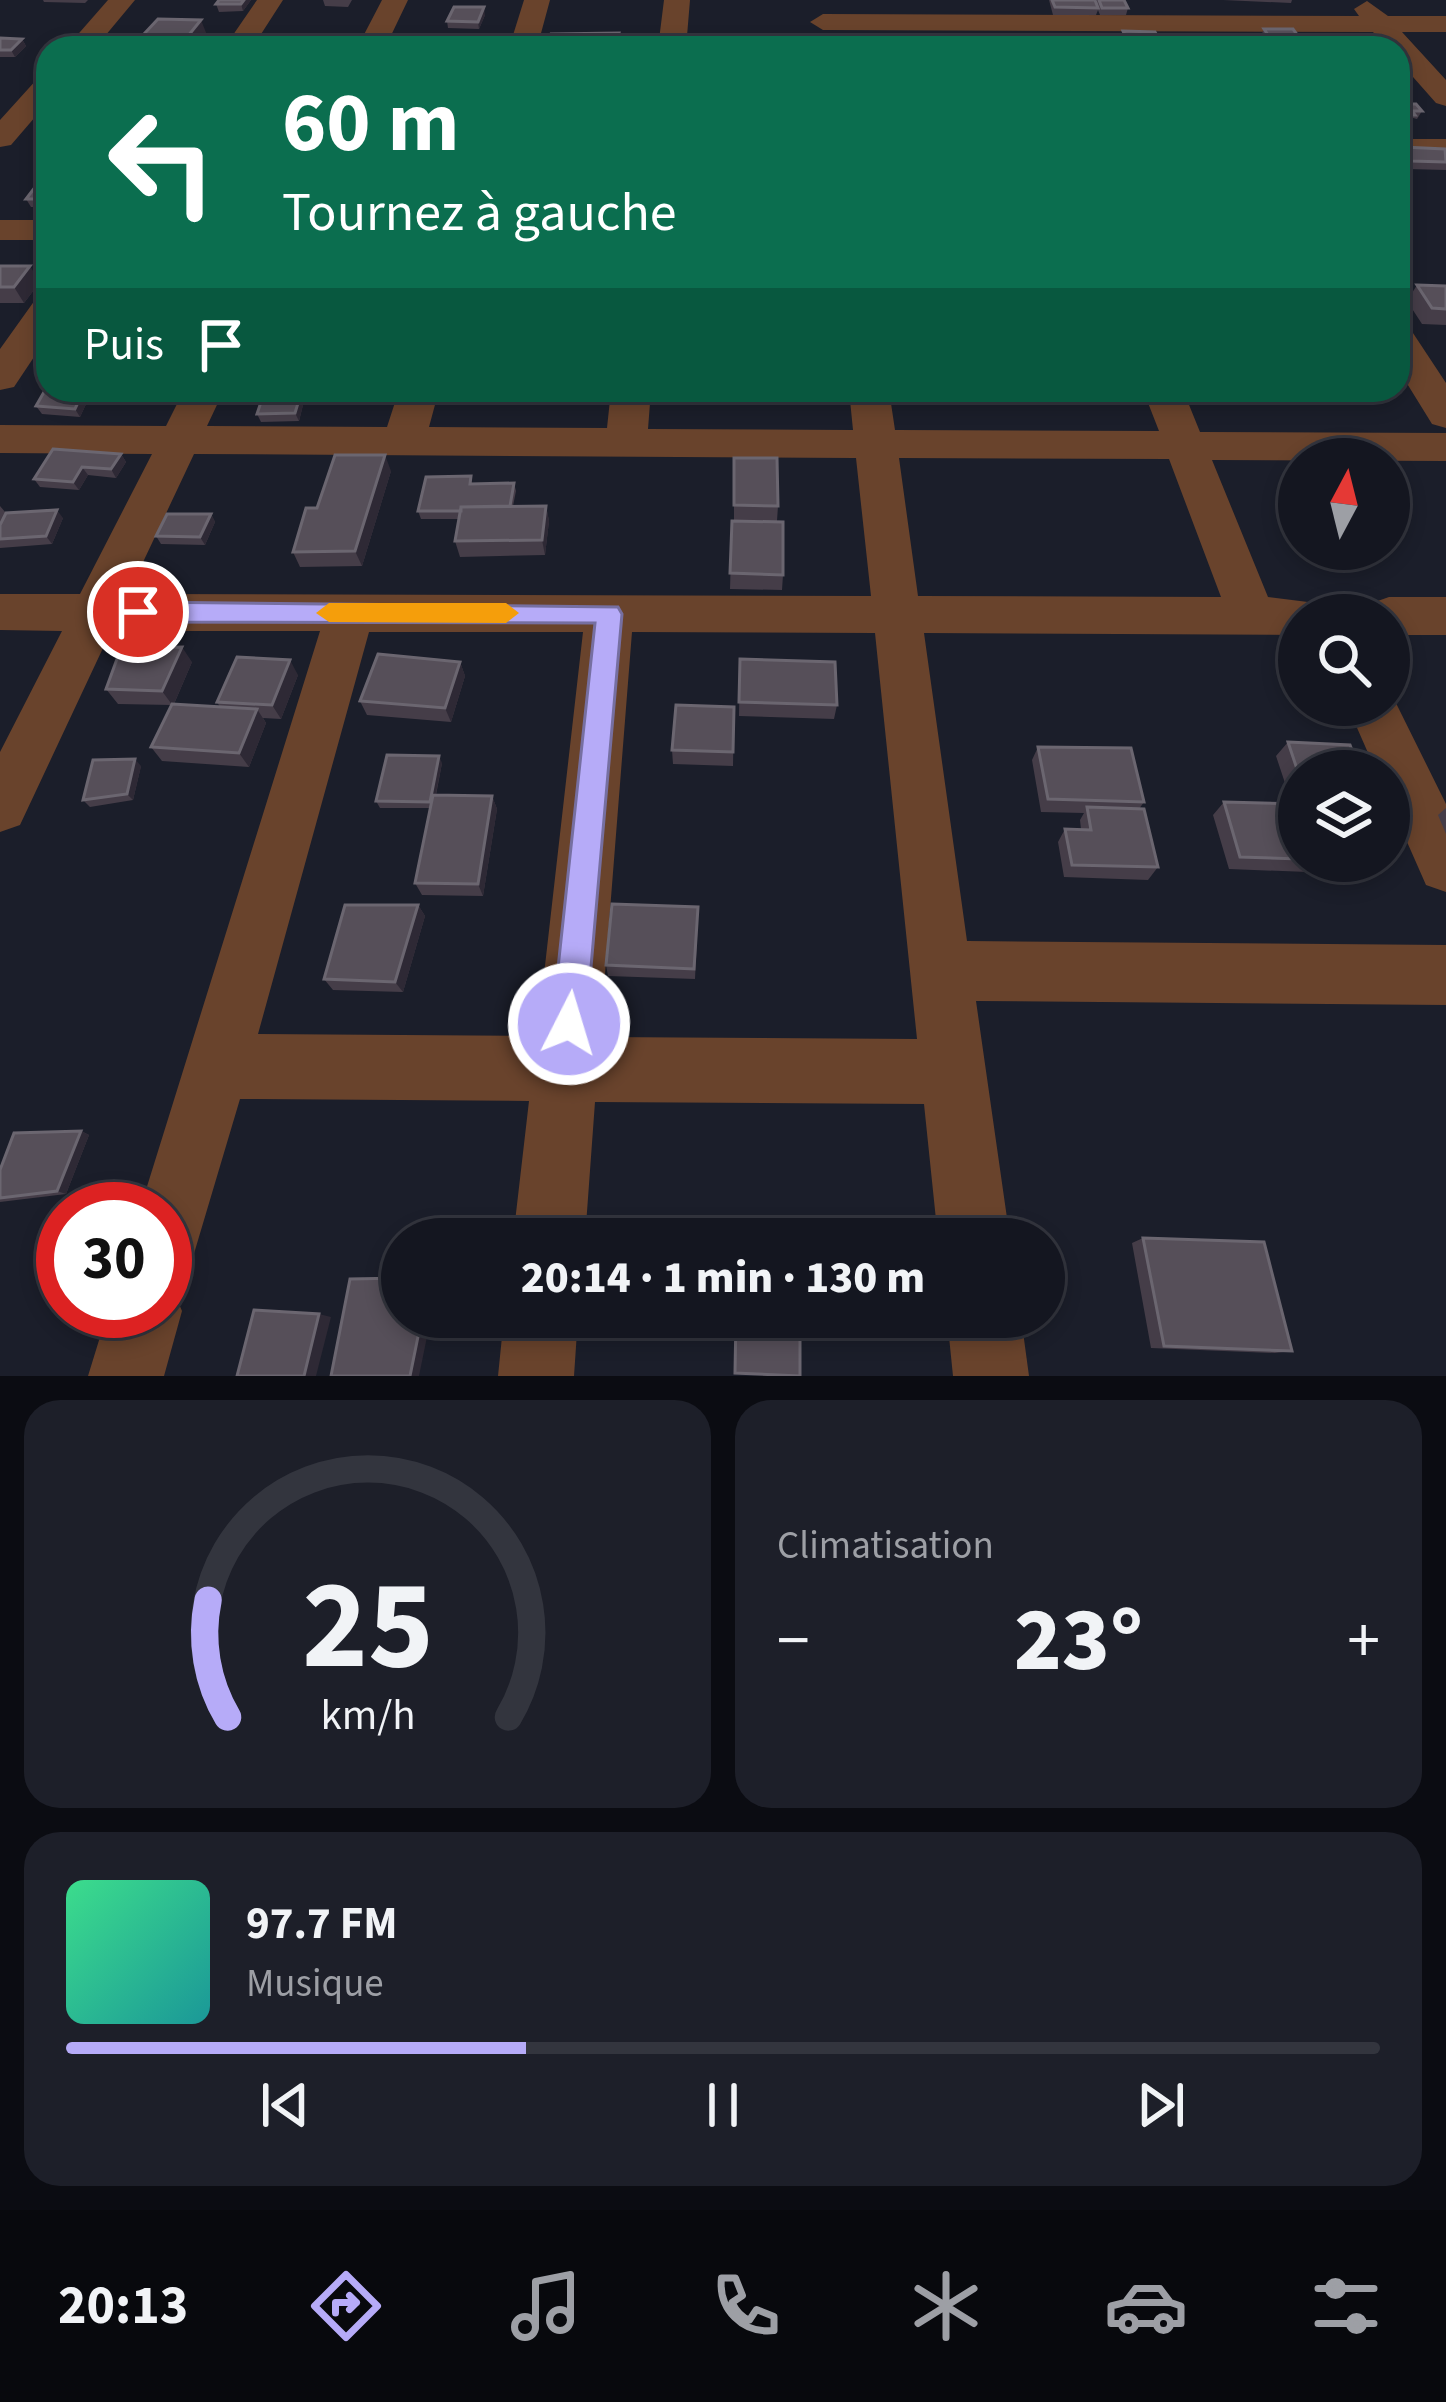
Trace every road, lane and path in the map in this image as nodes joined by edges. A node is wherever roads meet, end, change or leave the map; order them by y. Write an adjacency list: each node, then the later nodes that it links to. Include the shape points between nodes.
1 (122, 0): 12 (street)
2 (270, 0): 13 (street)
3 (394, 0): 14 (street)
4 (537, 0): 15 (street)
5 (676, 0): 16 (street)
6 (1359, 0): 10 (street)
7 (1194, 12): 9 (street); 10 (street)
8 (823, 23): 9 (street)
9 (1018, 24)
10 (1380, 24): 11 (street); 17 (street)
11 (1446, 24)
12 (90, 36)
13 (246, 36)
14 (377, 36)
15 (527, 36)
16 (674, 36)
17 (1391, 36)
18 (1410, 57): 19 (street)
19 (1446, 97)
20 (36, 102): 21 (street)
21 (11, 141)
22 (1410, 148): 23 (street)
23 (1446, 148)
24 (0, 230): 25 (street)
25 (36, 230)
26 (36, 326): 28 (street)
27 (1410, 357): 33 (street)
28 (0, 378)
29 (198, 402): 36 (street)
30 (415, 402): 37 (street)
31 (630, 402): 38 (street)
32 (1167, 402): 39 (street)
33 (1446, 415)
34 (872, 417): 38 (street); 39 (street); 45 (street)
35 (0, 439): 36 (street)
36 (180, 440): 37 (street); 42 (street)
37 (404, 441): 38 (street)
38 (626, 442)
39 (1184, 445): 40 (street); 46 (street)
40 (1446, 447)
41 (0, 612): 42 (street)
42 (96, 612): 43 (street); 50 (street)
43 (350, 613): 44 (street); 54 (street)
44 (609, 614): 45 (street); 55 (street)
45 (896, 615): 46 (street); 52 (street)
46 (1276, 616)
47 (1410, 616): 48 (street)
48 (1446, 616)
49 (1382, 726): 51 (street)
50 (0, 808)
51 (1446, 866)
52 (941, 971): 53 (street); 56 (street)
53 (1446, 975)
54 (217, 1066): 55 (street); 57 (street)
55 (565, 1070): 56 (street); 58 (street)
56 (953, 1072): 59 (street)
57 (183, 1182)
58 (551, 1218)
59 (971, 1218)
60 (137, 1338): 63 (street)
61 (539, 1338): 64 (street)
62 (986, 1338): 65 (street)
63 (126, 1376)
64 (536, 1376)
65 (991, 1376)

